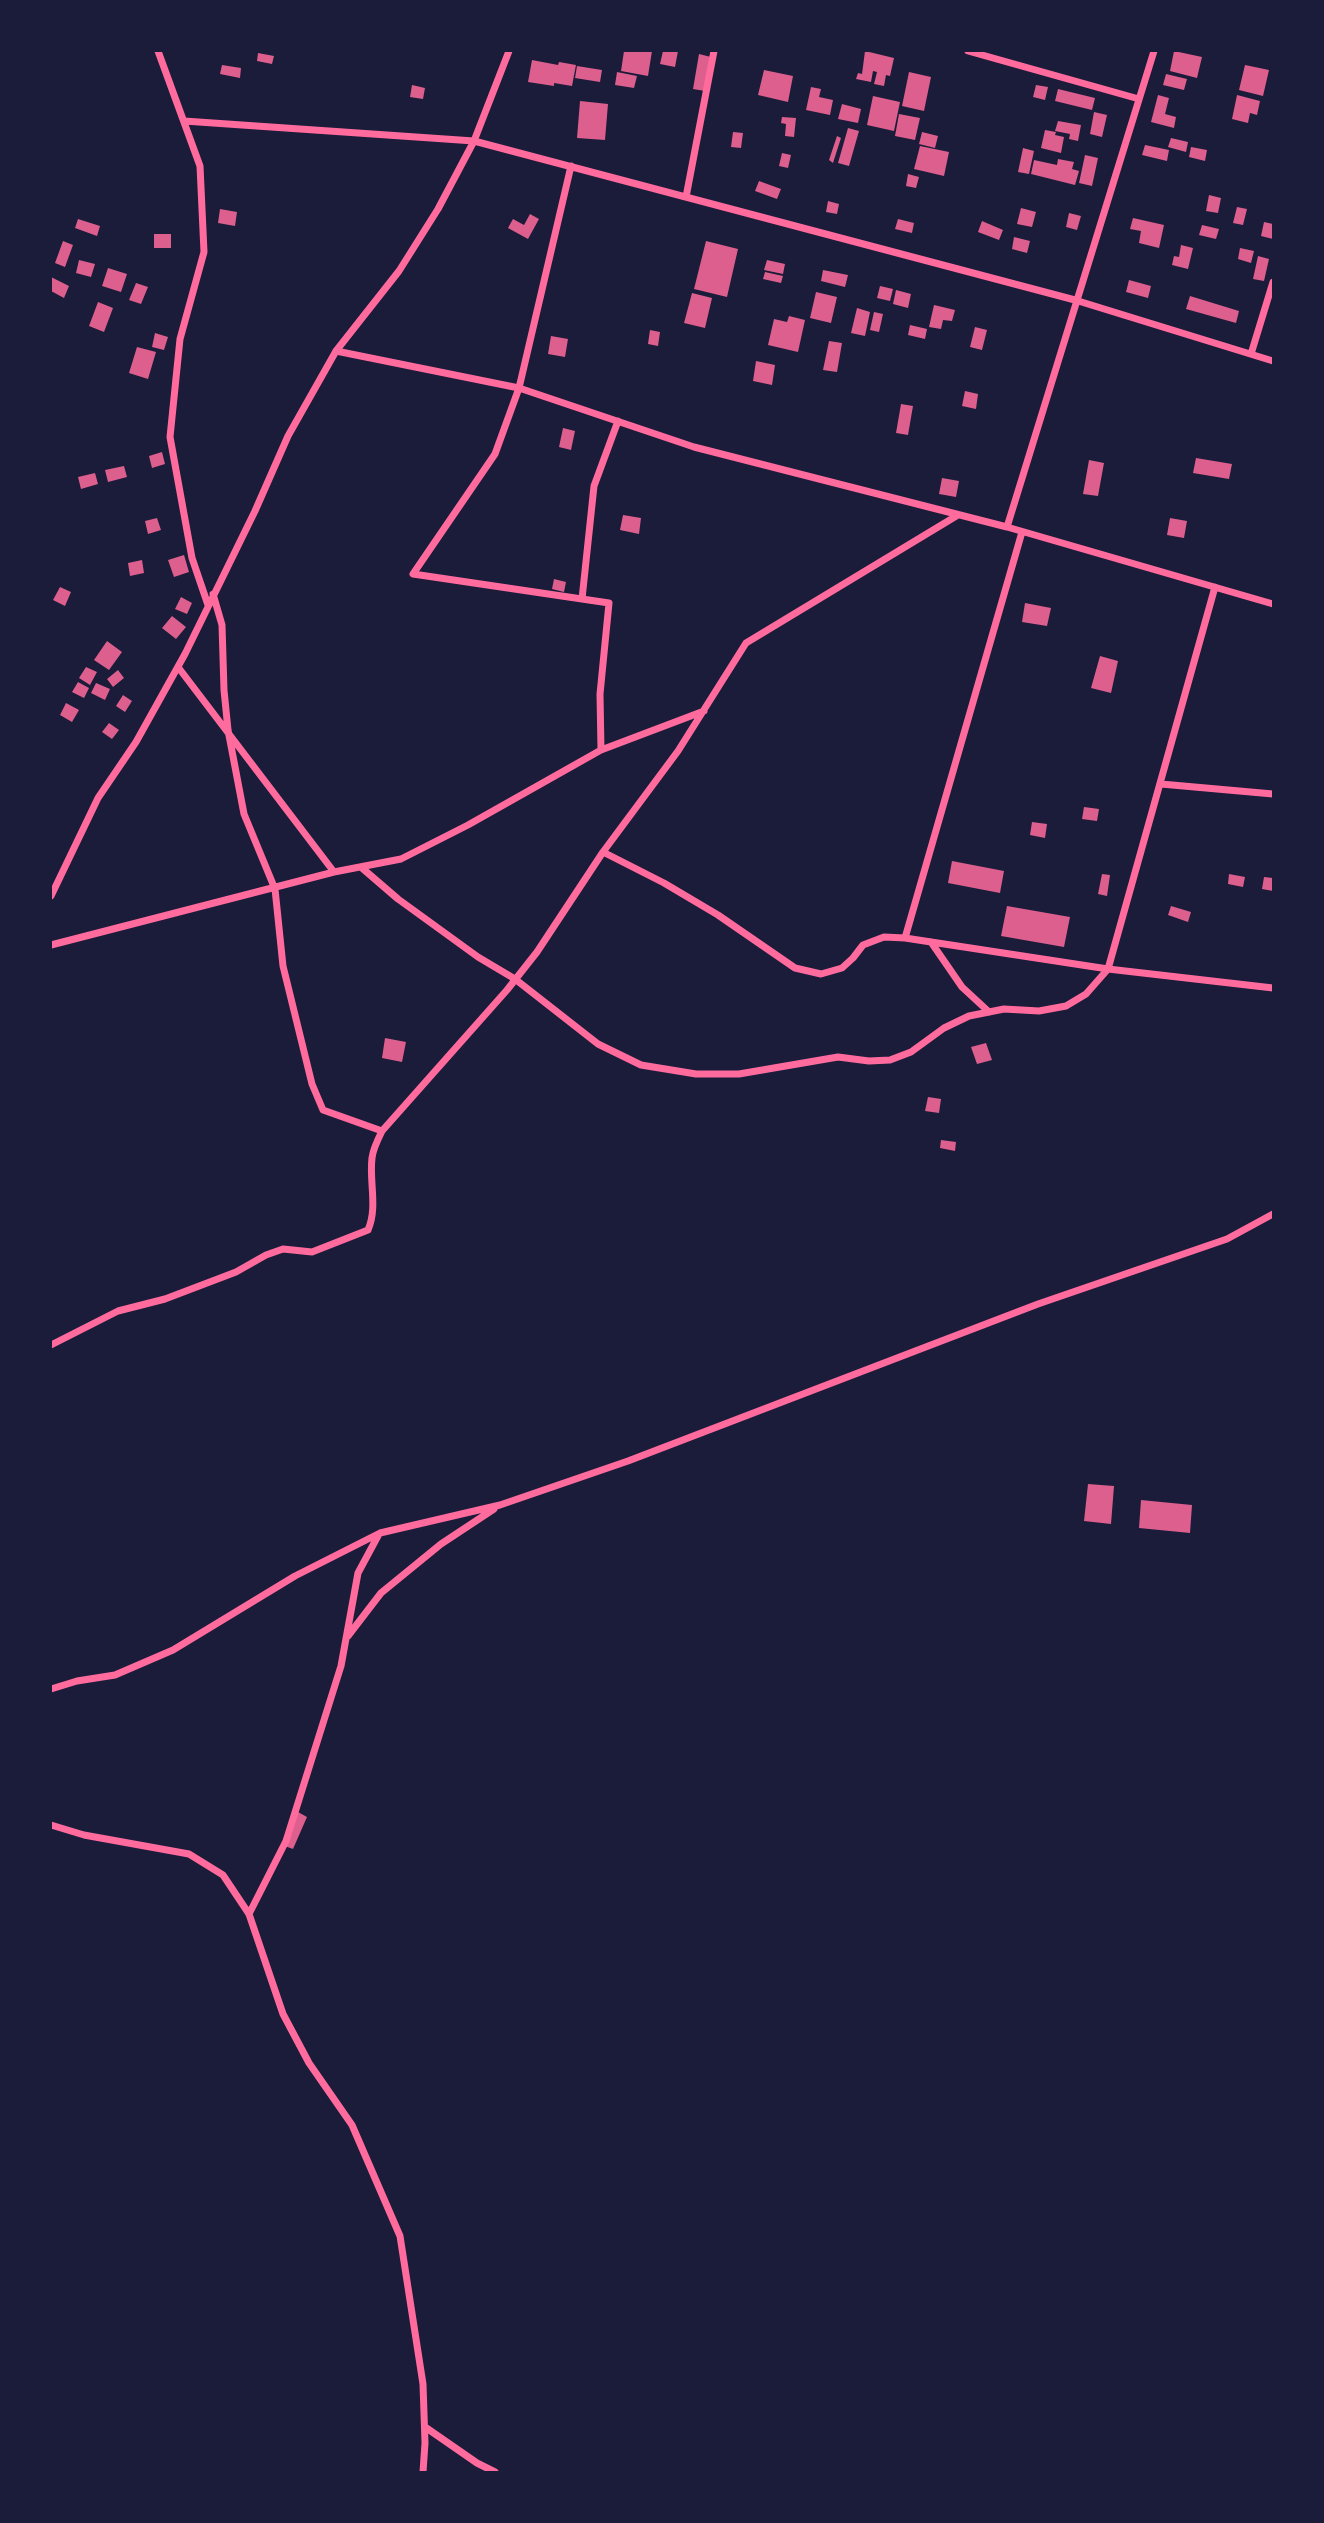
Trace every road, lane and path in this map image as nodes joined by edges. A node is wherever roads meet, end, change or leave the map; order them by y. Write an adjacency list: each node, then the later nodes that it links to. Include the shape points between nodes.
1 (158, 51): 7 (street)
2 (509, 51): 8 (street)
3 (714, 51): 10 (street)
4 (968, 51): 6 (street)
5 (1154, 51): 6 (street)
6 (1139, 99): 12 (street)
7 (184, 121): 8 (street); 25 (street, via 200,166 204,252 180,339 170,437 192,558)
8 (474, 141): 9 (street); 13 (street, via 399,271)
9 (571, 166): 10 (street); 16 (street)
10 (686, 197): 12 (street)
11 (1273, 282): 14 (street)
12 (1075, 300): 14 (street); 19 (street)
13 (336, 351): 16 (street); 22 (street, via 288,436)
14 (1251, 354): 15 (street)
15 (1273, 361)
16 (519, 388): 17 (street); 23 (street, via 495,454 413,574)
17 (618, 421): 18 (street, via 694,447); 23 (street, via 594,486)
18 (958, 515): 19 (street); 27 (street, via 746,643)
19 (1007, 527): 20 (street)
20 (1022, 532): 21 (street); 37 (street)
21 (1215, 587): 24 (street); 30 (street)
22 (214, 594): 25 (street); 28 (street, via 222,625)
23 (582, 599): 29 (street, via 609,603 600,694)
24 (1273, 604)
25 (208, 605): 26 (street)
26 (178, 667): 28 (street); 36 (street, via 98,798)
27 (704, 711): 29 (street); 32 (street)
28 (228, 730): 34 (street); 35 (street, via 244,814)
29 (601, 750): 33 (street, via 401,859)
30 (1161, 784): 31 (street); 40 (street)
31 (1273, 794)
32 (603, 852): 37 (street, via 718,915 794,968 821,974 842,968 863,945 884,937); 41 (street)
33 (362, 868): 34 (street); 41 (street, via 398,899)
34 (334, 872): 35 (street)
35 (275, 888): 39 (street); 44 (street, via 283,966 312,1084 323,1110)
36 (51, 896)
37 (905, 938): 38 (street)
38 (931, 942): 40 (street); 43 (street, via 962,987)
39 (51, 945)
40 (1108, 968): 42 (street); 43 (street, via 1086,993 1066,1006)
41 (515, 979): 43 (street, via 598,1044 640,1065 696,1074 739,1074 838,1057 890,1060 911,1052 944,1028); 44 (street)
42 (1273, 988)
43 (989, 1012)
44 (382, 1131): 46 (street, via 372,1156 373,1204 368,1230 312,1252 283,1249 266,1255 236,1272 165,1299 118,1311)
45 (1273, 1214): 47 (street, via 1227,1239 1038,1304 628,1461)
46 (51, 1345)
47 (500, 1505): 48 (street); 49 (street, via 381,1592)
48 (380, 1533): 49 (street, via 358,1573); 50 (street, via 295,1576 173,1650 115,1675)
49 (346, 1639): 52 (street, via 286,1841)
50 (51, 1689)
51 (51, 1825): 52 (street, via 189,1854 223,1875)
52 (249, 1913): 53 (street, via 283,2014 309,2063 352,2125 400,2236 423,2384)
53 (425, 2427): 54 (street); 55 (street)
54 (423, 2472)
55 (495, 2472)

